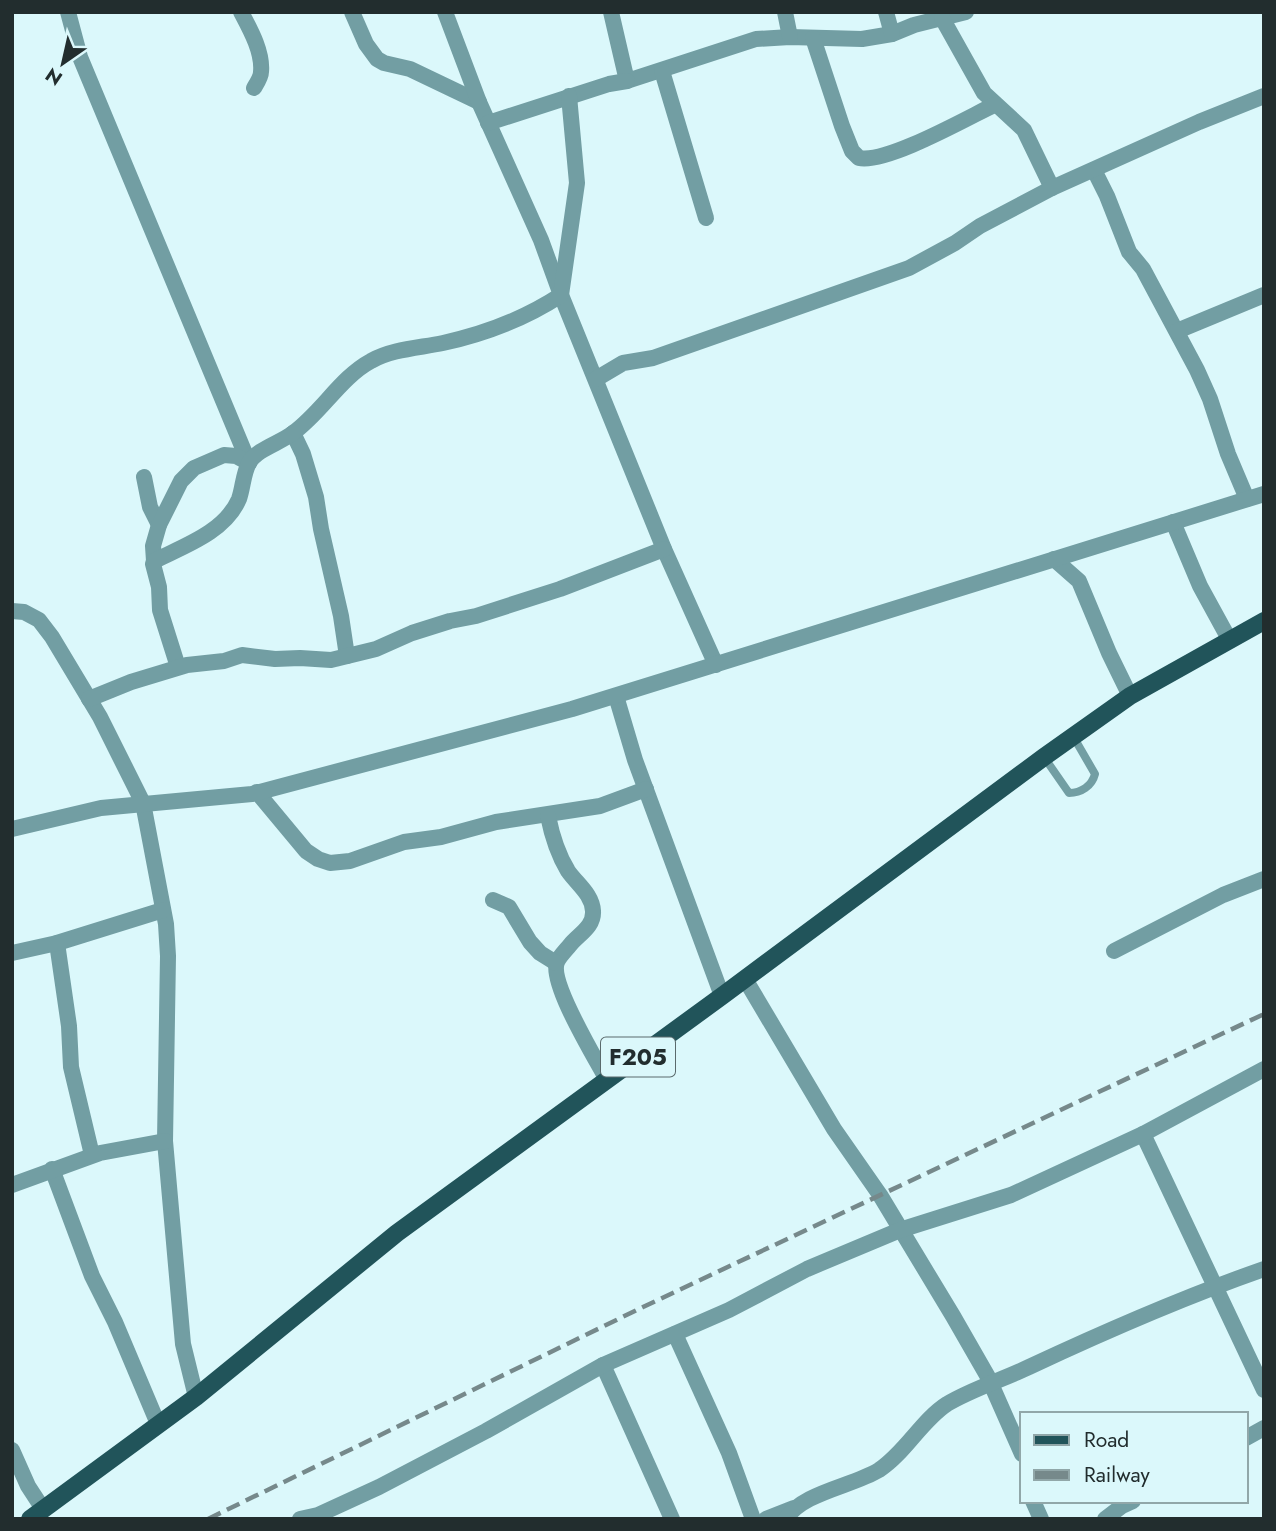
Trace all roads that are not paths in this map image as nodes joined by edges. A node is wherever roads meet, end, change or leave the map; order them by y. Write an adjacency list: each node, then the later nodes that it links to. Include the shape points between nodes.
1 (68, 12): 29 (street, via 80,57)
2 (241, 12): 15 (street, via 260,57 261,74)
3 (352, 12): 18 (street, via 377,60 410,69)
4 (445, 12): 18 (street)
5 (611, 12): 14 (street)
6 (785, 12): 11 (street)
7 (886, 12): 10 (street)
8 (966, 12): 9 (street)
9 (942, 18): 10 (street); 19 (street)
10 (892, 34): 12 (street, via 862,40)
11 (790, 37): 12 (street); 13 (street, via 756,39)
12 (813, 38): 19 (street, via 842,125 859,158 892,153)
13 (662, 71): 14 (street); 23 (street)
14 (628, 81): 16 (street)
15 (254, 88)
16 (569, 96): 20 (street); 24 (street, via 578,183)
17 (1264, 96): 21 (street)
18 (479, 102): 20 (street)
19 (994, 104): 22 (street, via 1024,130)
20 (488, 123): 24 (street)
21 (1094, 170): 22 (street); 26 (street, via 1129,252)
22 (1052, 188): 27 (street, via 908,268 653,358 623,363)
23 (706, 218)
24 (561, 295): 27 (street); 28 (street, via 492,328 372,360)
25 (1264, 295): 26 (street)
26 (1177, 331): 32 (street, via 1210,399)
27 (596, 379): 35 (street)
28 (293, 433): 29 (street); 41 (street, via 316,497)
29 (249, 463): 34 (street, via 224,455 194,468 181,481); 37 (street, via 239,500 228,516 192,542)
30 (144, 477): 34 (street)
31 (1264, 494): 32 (street)
32 (1247, 499): 33 (street)
33 (1172, 522): 36 (street); 40 (street)
34 (159, 525): 37 (street)
35 (664, 549): 41 (street, via 560,589); 42 (street)
36 (1054, 559): 42 (street); 45 (street, via 1079,581)
37 (154, 561): 43 (street, via 160,610)
38 (12, 611): 46 (street, via 39,620)
39 (1263, 622): 40 (main road, F205)
40 (1229, 639): 45 (main road, F205)
41 (347, 656): 43 (street, via 331,660 242,655)
42 (716, 665): 44 (street)
43 (178, 667): 46 (street)
44 (616, 696): 49 (street); 50 (street)
45 (1130, 696): 47 (main road, F205)
46 (89, 699): 51 (street)
47 (1073, 736): 48 (main road, F205); 48 (lane, via 1095,774 1093,782 1078,793 1069,793)
48 (1044, 757): 61 (main road, F205)
49 (646, 789): 52 (street, via 600,806); 62 (street)
50 (257, 792): 51 (street); 52 (street, via 306,851 330,863 496,822)
51 (143, 803): 53 (street); 56 (street)
52 (548, 816): 60 (street, via 552,842 593,909 588,928)
53 (12, 829)
54 (1264, 879): 58 (street)
55 (493, 900): 60 (street, via 509,907 530,942)
56 (163, 910): 57 (street); 66 (street, via 168,956)
57 (57, 943): 59 (street); 67 (street, via 71,1067)
58 (1114, 951)
59 (12, 953)
60 (556, 963): 64 (street, via 562,994)
61 (745, 979): 62 (main road, F205); 70 (street, via 834,1129)
62 (722, 996): 64 (main road, F205)
63 (1264, 1069): 65 (street)
64 (607, 1080): 77 (main road, F205, via 397,1233)
65 (1143, 1134): 70 (street, via 1011,1195); 72 (street)
66 (165, 1141): 67 (street); 77 (street, via 183,1344)
67 (92, 1156): 68 (street)
68 (52, 1169): 69 (street); 78 (street, via 92,1276)
69 (12, 1185)
70 (901, 1230): 73 (street, via 807,1269); 75 (street)
71 (1264, 1269): 72 (street)
72 (1217, 1287): 75 (street); 76 (street)
73 (675, 1334): 74 (street); 90 (street, via 729,1453)
74 (603, 1365): 88 (street, via 379,1487); 89 (street)
75 (991, 1385): 82 (street); 86 (street, via 944,1406 880,1469)
76 (1264, 1390)
77 (196, 1396): 78 (main road, F205)
78 (158, 1424): 87 (main road, F205)
79 (1264, 1429): 80 (street)
80 (1248, 1437)
81 (12, 1450): 83 (street)
82 (1020, 1450)
83 (17, 1473): 87 (street, via 28,1486)
84 (1034, 1503): 92 (street)
85 (1129, 1503): 93 (street)
86 (792, 1513): 91 (street)
87 (37, 1514)
88 (300, 1519)
89 (672, 1519)
90 (753, 1519)
91 (766, 1519)
92 (1041, 1519)
93 (1105, 1519)

